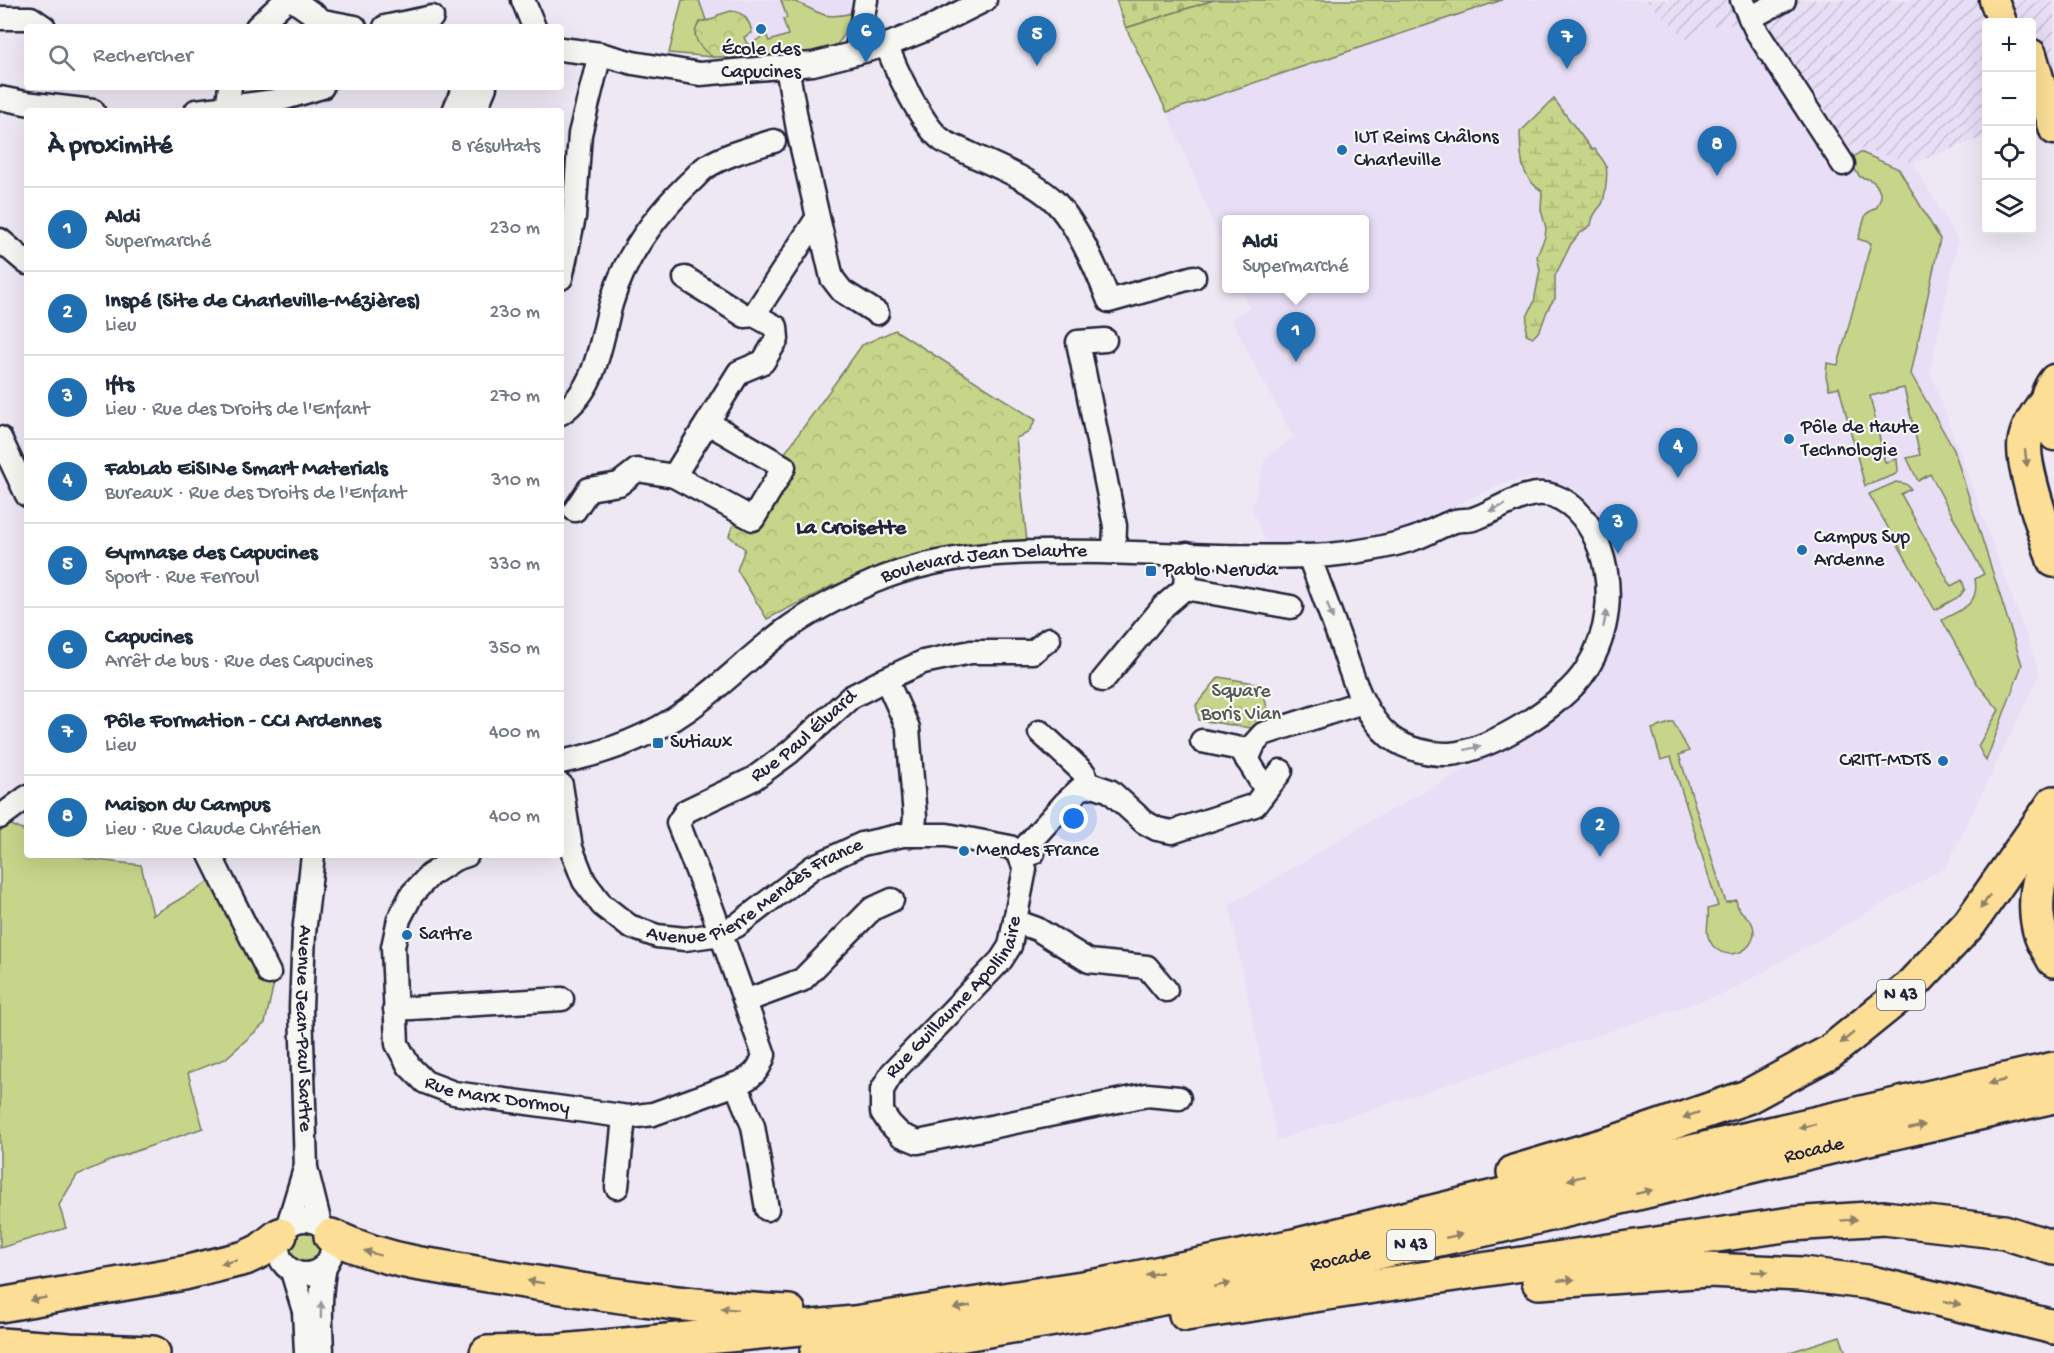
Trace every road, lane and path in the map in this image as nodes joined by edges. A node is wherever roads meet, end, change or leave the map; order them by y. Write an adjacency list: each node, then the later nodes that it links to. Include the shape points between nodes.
1 (12, 0): 11 (street)
2 (286, 0): 17 (street)
3 (293, 0): 18 (street, via 323,21)
4 (523, 0): 20 (street)
5 (866, 0): 23 (street)
6 (985, 0): 21 (street, via 927,30)
7 (1784, 0): 10 (street)
8 (1994, 0): 14 (main road)
9 (2013, 0): 15 (main road)
10 (1746, 9): 41 (street)
11 (0, 13)
12 (432, 17): 19 (street)
13 (0, 18): 16 (street, via 31,18)
14 (2001, 18)
15 (2020, 18)
16 (40, 24)
17 (260, 24)
18 (339, 24)
19 (399, 24)
20 (533, 24)
21 (887, 45): 23 (street); 46 (street, via 892,62 941,140 1031,182 1053,199 1096,268 1109,301)
22 (564, 49): 24 (street)
23 (856, 53): 25 (street)
24 (600, 54): 25 (street, via 700,74); 45 (street, via 580,134 574,217)
25 (787, 67): 42 (street)
26 (2036, 71): 38 (main road)
27 (312, 90): 30 (street, via 275,101)
28 (463, 90): 36 (street)
29 (484, 90): 37 (street)
30 (229, 97): 35 (street)
31 (0, 98): 32 (street)
32 (32, 107): 34 (street)
33 (2036, 107): 40 (main road)
34 (47, 108)
35 (209, 108)
36 (455, 108)
37 (476, 108)
38 (2054, 130)
39 (774, 141): 52 (street, via 735,153 705,168 646,232 624,268 592,377 580,397)
40 (2054, 148)
41 (1843, 164)
42 (818, 220): 48 (street, via 832,278 842,291); 49 (street)
43 (0, 240): 44 (street)
44 (24, 260)
45 (564, 264)
46 (1194, 277)
47 (686, 278): 49 (street, via 745,316)
48 (877, 313)
49 (754, 315): 53 (street, via 776,327 777,339 762,362 739,372)
50 (1105, 340): 59 (street, via 1078,342 1115,526)
51 (2049, 392): 54 (main road, via 2045,420); 62 (highway, one-way to 62, via 2027,435 2025,461)
52 (564, 410)
53 (708, 423): 56 (street); 56 (street, via 784,467 753,519)
54 (2054, 436)
55 (0, 438): 57 (street)
56 (674, 476): 58 (street, via 637,470 619,484 589,489)
57 (24, 489)
58 (574, 510)
59 (1114, 552): 60 (street, Boulevard Jean Delautre); 72 (street, Boulevard Jean Delautre, via 972,555 925,564 877,580 826,603 785,630 684,713 639,738)
60 (1187, 554): 61 (street, Boulevard Jean Delautre); 63 (street)
61 (1309, 556): 68 (street, one-way to 68); 68 (street, Boulevard Jean Delautre, one-way to 61, via 1389,736 1415,750 1450,754 1482,746 1554,705 1585,672 1605,622 1609,594 1597,542 1570,504 1552,495 1537,494 1472,520 1456,520 1416,538 1369,551)
62 (2054, 560)
63 (1185, 588): 64 (street); 67 (street, via 1164,606)
64 (1291, 607)
65 (1049, 639): 66 (street, Rue Paul Éluard, via 1033,652 971,652 923,662)
66 (886, 679): 81 (street, via 908,728); 91 (street, Rue Paul Éluard, via 851,697 790,752 753,779 686,811 678,823)
67 (1102, 680)
68 (1363, 702): 71 (street, via 1263,734)
69 (1040, 732): 75 (street, via 1084,772)
70 (1202, 741): 71 (street, via 1241,749)
71 (1247, 760): 76 (street)
72 (564, 761)
73 (1281, 771): 76 (street)
74 (2054, 783): 85 (highway)
75 (1087, 787): 76 (street, via 1110,790 1144,822 1157,830 1172,832 1255,805); 84 (street, via 1065,802)
76 (1266, 790)
77 (24, 798): 79 (street)
78 (2054, 803): 85 (highway)
79 (0, 817)
80 (564, 822): 83 (street, Avenue Pierre Mendès France)
81 (913, 835): 84 (street, Avenue Pierre Mendès France, via 974,839); 91 (street, Avenue Pierre Mendès France, via 862,844 813,867 736,926)
82 (2054, 841): 92 (highway, via 2043,863 2036,899 2041,935)
83 (566, 848): 91 (street, Avenue Pierre Mendès France, via 602,905 629,926 657,936 685,939)
84 (1030, 853): 90 (street, Rue Guillaume Apollinaire)
85 (2018, 853): 108 (highway, N 43, one-way to 108, via 1970,923 1909,988 1830,1052 1747,1096 1615,1142 1386,1210)
86 (212, 858): 93 (street)
87 (313, 858): 103 (street, Avenue Jean-Paul Sartre, via 302,970)
88 (458, 858): 97 (street, Rue Marx Dormoy, via 430,875 412,894 399,919 393,947)
89 (892, 900): 96 (street, via 872,909 802,980)
90 (1015, 921): 94 (street, via 1037,929 1089,961 1148,967); 101 (street, Rue Guillaume Apollinaire, via 1010,946 1001,960 892,1073 882,1090 882,1112 890,1124 901,1135 918,1142 1147,1095)
91 (720, 932): 96 (street, Rue Marx Dormoy)
92 (2054, 960)
93 (269, 973)
94 (1166, 990)
95 (562, 999): 97 (street)
96 (745, 1001): 99 (street, Rue Marx Dormoy, via 764,1055 760,1068 749,1079)
97 (395, 1009): 102 (street, Rue Marx Dormoy, via 397,1044 409,1066 425,1082 454,1093)
98 (2054, 1069): 108 (highway, N 43, one-way to 108)
99 (736, 1084): 102 (street, Rue Marx Dormoy, via 653,1114); 105 (street, via 753,1126)
100 (2054, 1096): 115 (highway, Rocade / N 43, one-way to 100, via 1096,1312 1472,1232)
101 (1179, 1098)
102 (624, 1117): 104 (street)
103 (306, 1168): 106 (street, Avenue Jean-Paul Sartre); 107 (street, Avenue Jean-Paul Sartre)
104 (617, 1187)
105 (767, 1209)
106 (284, 1230): 107 (street, via 304,1219); 110 (street, via 278,1243 281,1260); 111 (highway, one-way to 111, via 260,1251 245,1258 184,1273)
107 (325, 1242): 110 (street, via 309,1274); 112 (highway, one-way to 107, via 737,1310 665,1303 415,1263); 119 (street, one-way to 107)
108 (1294, 1246): 112 (highway, N 43, one-way to 112, via 1102,1285)
109 (2054, 1248): 113 (highway, one-way to 109, via 1803,1224 1884,1218 2004,1232)
110 (292, 1271): 118 (street, via 304,1311)
111 (0, 1305)
112 (913, 1315): 120 (highway, N 43, via 562,1351)
113 (1173, 1316): 114 (highway, one-way to 114, via 1708,1270 1802,1274 1867,1282); 115 (highway, via 1016,1337)
114 (2054, 1327)
115 (958, 1335): 121 (highway, Rocade / N 43)
116 (0, 1345): 117 (highway)
117 (153, 1353)
118 (306, 1353)
119 (322, 1353)
120 (487, 1353)
121 (817, 1353)

